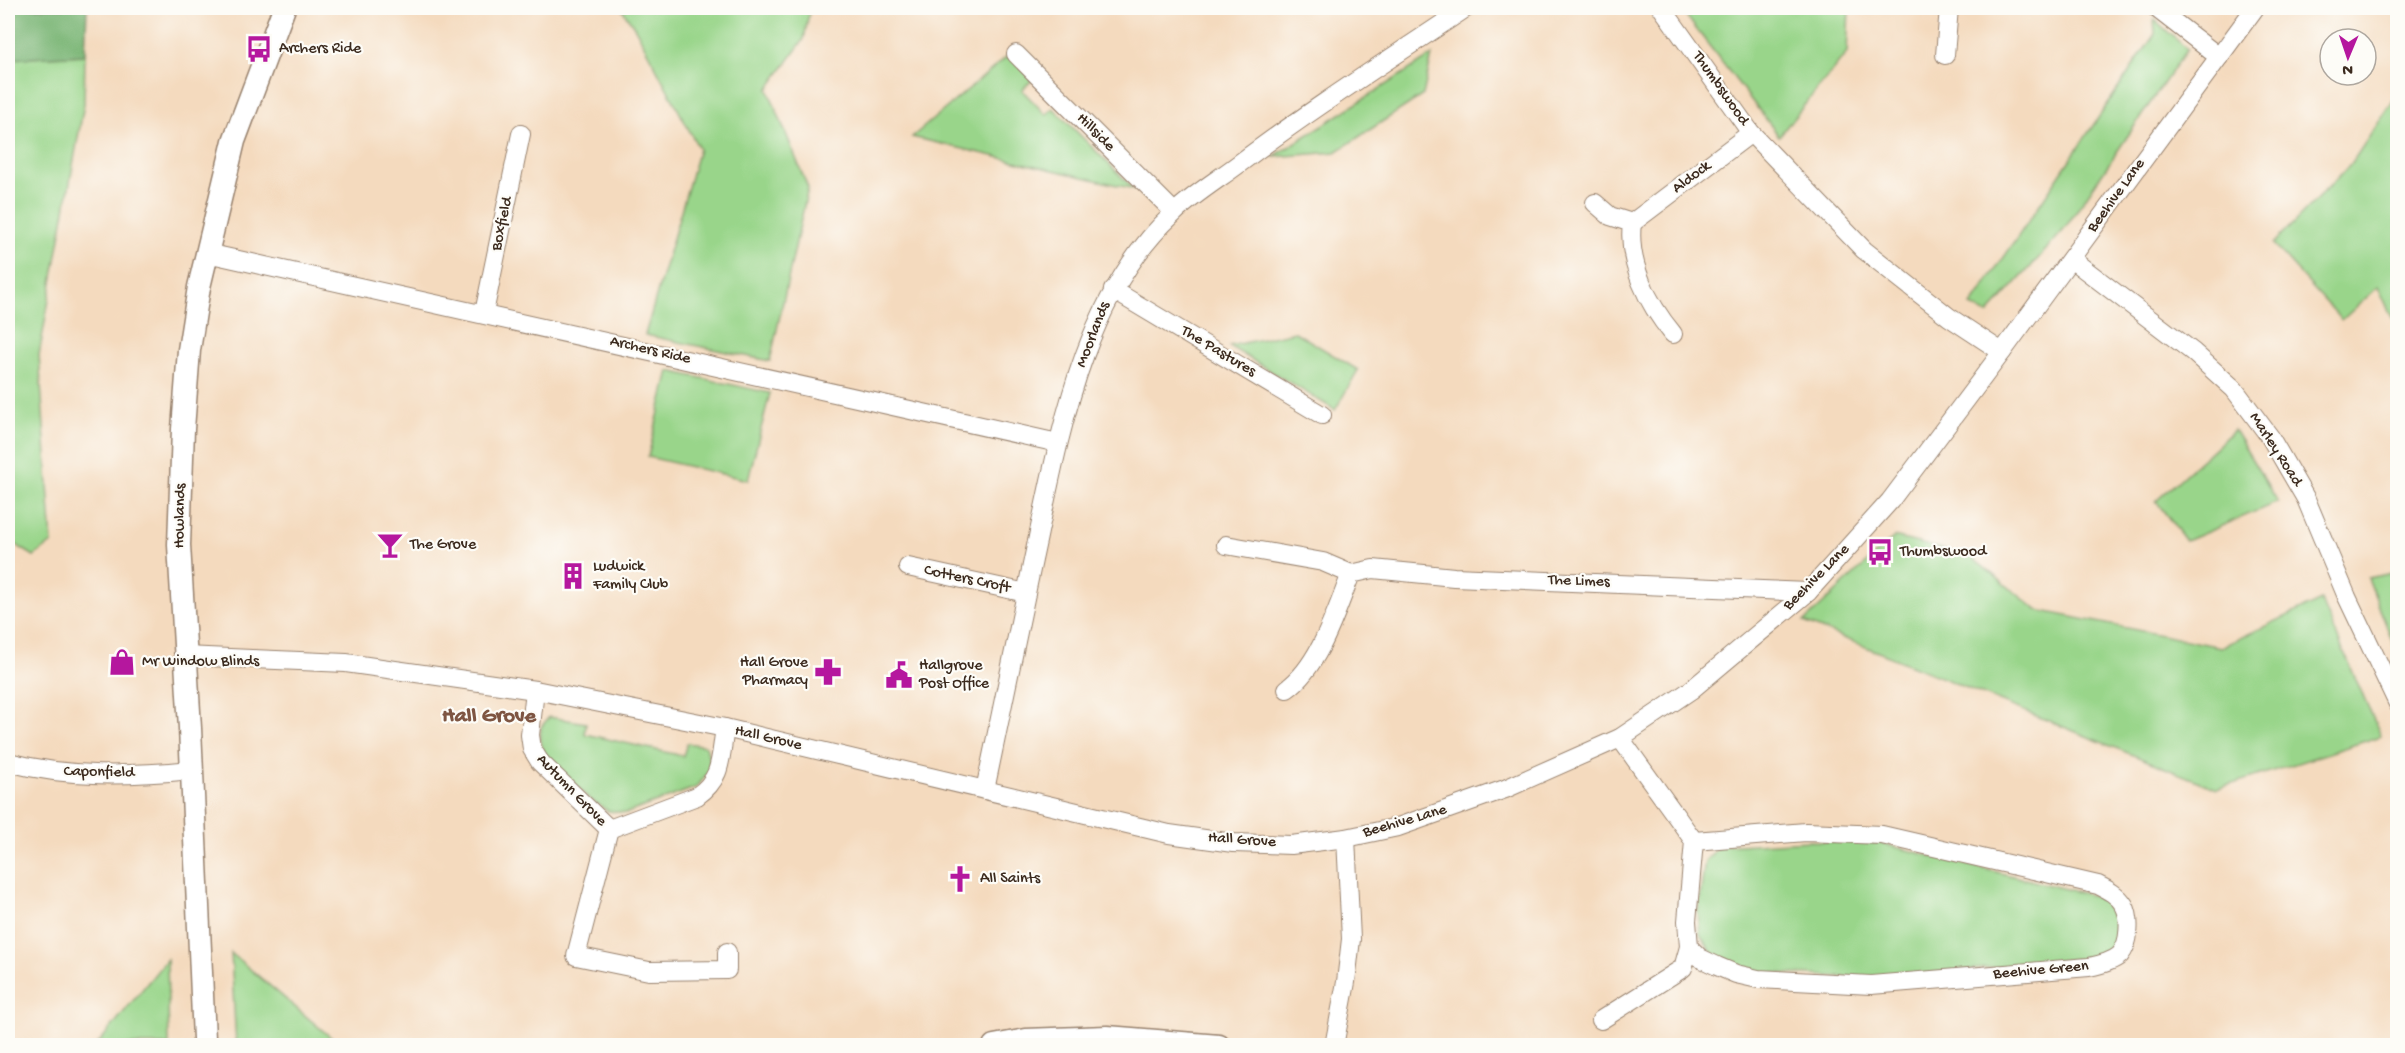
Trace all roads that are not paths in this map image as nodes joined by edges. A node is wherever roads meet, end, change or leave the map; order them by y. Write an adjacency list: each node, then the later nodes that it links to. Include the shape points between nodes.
1 (284, 8): 15 (street, Howlands, via 234,141)
2 (1466, 8): 13 (street, Moorlands, via 1286,129)
3 (1662, 8): 10 (street, Thumbswood)
4 (1949, 8): 8 (street)
5 (2156, 8): 9 (street)
6 (2255, 8): 9 (street, Beehive Lane)
7 (1016, 54): 13 (street, Hillside)
8 (1945, 55)
9 (2219, 57): 16 (street, Beehive Lane)
10 (1751, 133): 14 (street, Aldock); 20 (street, Thumbswood, via 1864,250)
11 (521, 134): 18 (street, Boxfield)
12 (1595, 203): 14 (street, via 1610,216)
13 (1174, 213): 17 (street, Moorlands)
14 (1632, 222): 19 (street, via 1633,258 1655,312)
15 (207, 253): 18 (street, Archers Ride); 28 (street, Howlands, via 189,350 183,429 179,545)
16 (2071, 259): 20 (street, Beehive Lane); 31 (street, Marley Road, via 2218,374 2270,437 2306,499)
17 (1113, 290): 21 (street, The Pastures); 22 (street, Moorlands, via 1083,361)
18 (484, 313): 22 (street, Archers Ride)
19 (1673, 334)
20 (2002, 352): 26 (street, Beehive Lane, via 1890,501)
21 (1322, 415)
22 (1058, 443): 27 (street, Moorlands)
23 (1226, 545): 25 (street, via 1323,562)
24 (908, 567): 27 (street, Cotters Croft)
25 (1351, 574): 26 (street, The Limes, via 1373,569 1454,577); 29 (street, via 1322,645 1297,682)
26 (1808, 592): 33 (street, Beehive Lane, via 1691,690)
27 (1026, 593): 36 (street, Moorlands)
28 (185, 656): 30 (street, Hall Grove, via 346,663); 35 (street, Howlands)
29 (1287, 688)
30 (535, 690): 32 (street, Hall Grove); 37 (street, Autumn Grove, via 532,749 540,762)
31 (2397, 704)
32 (725, 728): 36 (street, Hall Grove); 37 (street, Autumn Grove, via 717,775 710,787 697,796)
33 (1620, 738): 38 (street, Beehive Lane, via 1494,793 1398,827); 39 (street)
34 (8, 762): 35 (street, Caponfield, via 35,770 88,775)
35 (192, 770): 43 (street, Howlands)
36 (985, 790): 38 (street, Hall Grove, via 1169,834 1233,843 1291,845)
37 (609, 830): 41 (street, via 576,956 649,971 727,970)
38 (1346, 838): 46 (street, Beehive Lane, via 1351,939)
39 (1694, 842): 40 (street, via 1687,921); 40 (street, Beehive Green, via 1806,832 1893,838 2098,885 2113,893 2124,906 2128,939 2120,954 2090,967 1871,985 1758,979 1717,966)
40 (1689, 947): 42 (street, via 1683,968)
41 (727, 952)
42 (1601, 1020)
43 (204, 1043)
44 (994, 1046): 45 (street, via 1026,1040 1107,1037)
45 (1219, 1046)
46 (1334, 1046)

